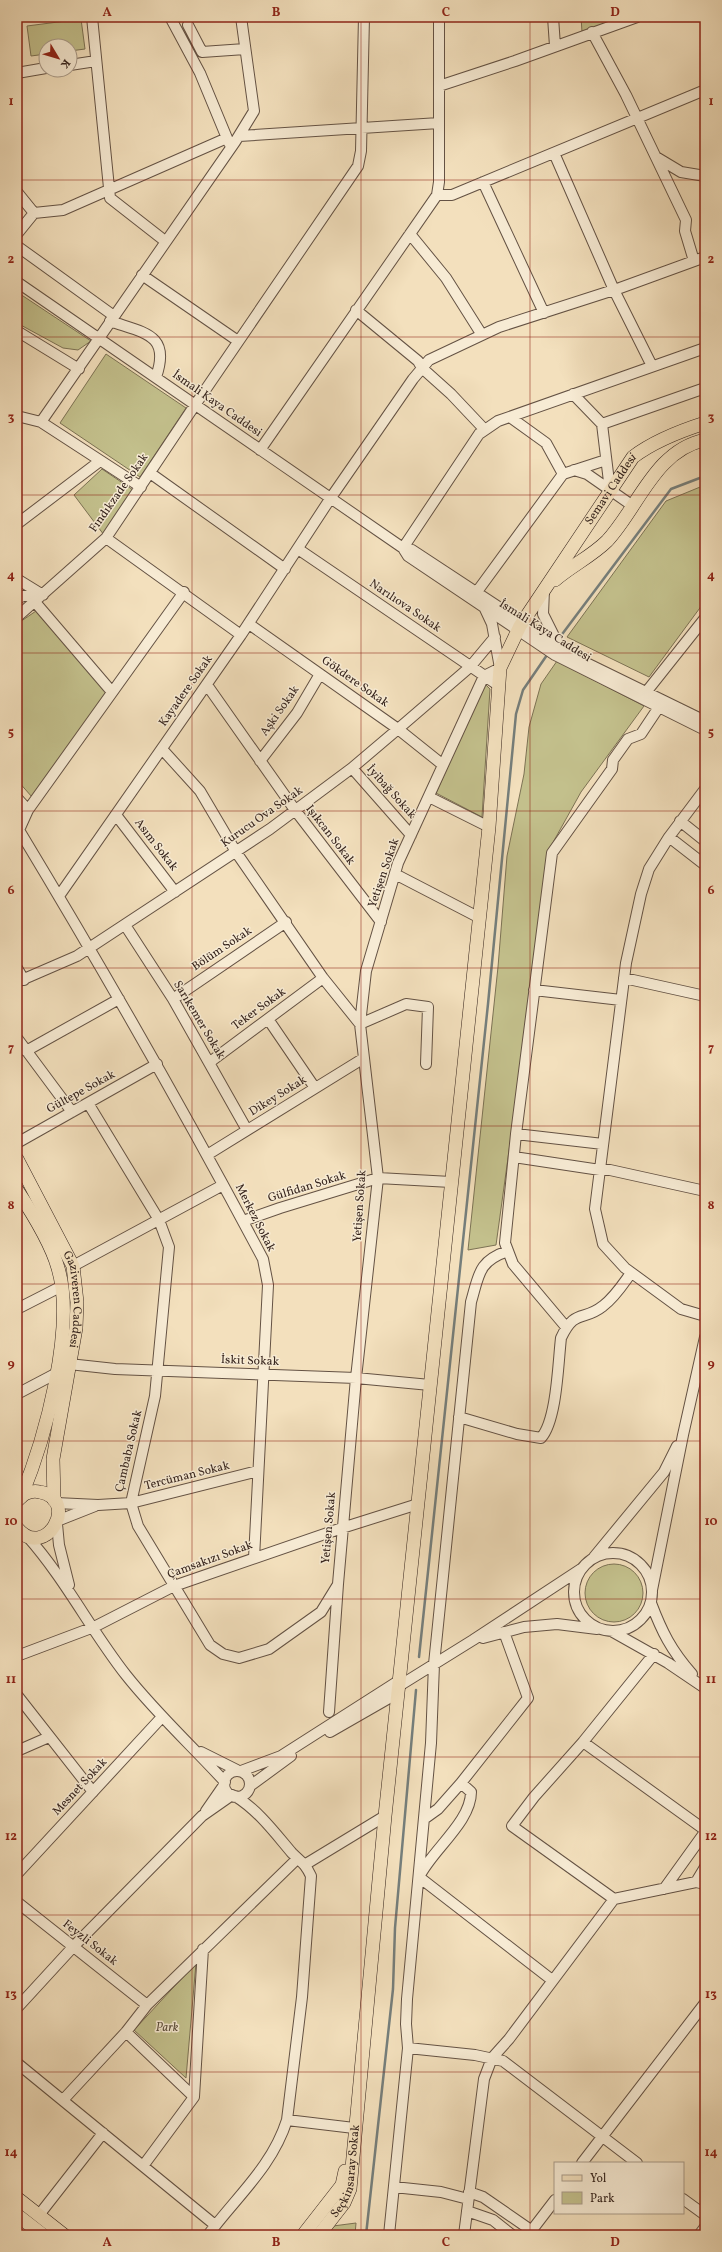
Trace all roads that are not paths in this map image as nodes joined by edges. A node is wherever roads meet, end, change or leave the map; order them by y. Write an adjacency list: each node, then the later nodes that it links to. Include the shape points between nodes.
1 (92, 17): 12 (street)
2 (170, 17): 22 (street, via 200,73)
3 (241, 17): 11 (street)
4 (364, 17): 20 (street, Fındıkzade Sokak)
5 (439, 17): 16 (street)
6 (553, 17): 10 (street)
7 (636, 17): 9 (street)
8 (188, 25): 11 (street, via 202,52)
9 (592, 32): 10 (street); 18 (street, via 607,56)
10 (555, 46): 16 (street)
11 (246, 49): 21 (street, via 254,111)
12 (96, 61): 13 (street); 27 (street)
13 (78, 64)
14 (38, 69): 15 (street)
15 (17, 72)
16 (439, 86): 19 (street)
17 (705, 90): 18 (street)
18 (637, 118): 23 (street); 24 (street)
19 (439, 123): 20 (street); 29 (street)
20 (361, 129): 21 (street); 46 (street, Fındıkzade Sokak, via 358,166)
21 (239, 136): 22 (street)
22 (229, 143): 27 (street); 33 (street)
23 (554, 153): 26 (street); 39 (street)
24 (655, 156): 25 (street, via 682,172); 36 (street, via 686,220 685,231)
25 (705, 176)
26 (483, 182): 29 (street, via 452,195); 41 (street)
27 (110, 189): 30 (street, via 63,210); 33 (street, via 110,198)
28 (17, 192): 30 (street)
29 (438, 195): 32 (street)
30 (34, 213): 31 (street)
31 (17, 234)
32 (410, 234): 40 (street); 44 (street, via 446,278)
33 (165, 241): 37 (street)
34 (17, 246): 42 (street)
35 (705, 257): 36 (street, Kayadere Sokak)
36 (694, 261): 39 (street, Kayadere Sokak)
37 (142, 275): 42 (street); 46 (street)
38 (17, 282): 45 (street, İsmali Kaya Caddesi)
39 (614, 290): 41 (street, Kayadere Sokak); 48 (street)
40 (356, 310): 49 (street, via 418,361); 62 (street)
41 (544, 313): 44 (street, Kayadere Sokak)
42 (112, 318): 45 (street); 51 (street, via 154,338 161,349 162,361)
43 (17, 330): 50 (street)
44 (482, 335): 49 (street, Kayadere Sokak, via 429,360)
45 (99, 338): 50 (street); 51 (street, İsmali Kaya Caddesi)
46 (238, 341): 54 (street, Fındıkzade Sokak)
47 (705, 348): 48 (street)
48 (652, 366): 53 (street)
49 (422, 368): 60 (street); 70 (street, Kayadere Sokak)
50 (79, 369): 57 (street)
51 (156, 377): 54 (street, İsmali Kaya Caddesi)
52 (705, 388): 58 (street)
53 (574, 394): 56 (street); 58 (street)
54 (195, 404): 62 (street, İsmali Kaya Caddesi); 66 (street, Fındıkzade Sokak)
55 (17, 416): 57 (street)
56 (510, 417): 60 (street); 67 (street, via 546,444)
57 (41, 422): 64 (street)
58 (602, 424): 63 (street)
59 (705, 424): 69 (main road, Semavi Caddesi, via 644,448 633,457)
60 (485, 430): 74 (street, via 479,434)
61 (705, 440): 71 (main road, Semavi Caddesi, via 679,451 662,464)
62 (260, 450): 70 (street, İsmali Kaya Caddesi)
63 (606, 460): 65 (street); 69 (street)
64 (100, 461): 68 (street); 72 (street)
65 (574, 470): 67 (street); 69 (street, via 587,474)
66 (150, 473): 68 (street, Fındıkzade Sokak); 76 (street)
67 (564, 474): 80 (street)
68 (141, 486): 73 (street, Fındıkzade Sokak)
69 (610, 490): 71 (street); 78 (main road, Semavi Caddesi)
70 (330, 499): 74 (street, İsmali Kaya Caddesi); 75 (street, Kayadere Sokak)
71 (633, 506): 78 (main road, Semavi Caddesi, via 606,542)
72 (17, 524)
73 (106, 538): 79 (street); 82 (street, Fındıkzade Sokak)
74 (403, 548): 80 (street, İsmali Kaya Caddesi, via 412,550); 83 (street, İsmali Kaya Caddesi, via 408,556)
75 (298, 549): 76 (street, Kayadere Sokak); 91 (street, Narılıova Sokak)
76 (285, 569): 86 (street, Kayadere Sokak)
77 (17, 579): 82 (street)
78 (544, 588): 87 (main road, Semavi Caddesi); 90 (street, via 543,614)
79 (184, 592): 88 (street); 98 (street)
80 (476, 593): 87 (street, İsmali Kaya Caddesi)
81 (17, 599): 82 (street, via 23,596)
82 (39, 599): 84 (street, Fındıkzade Sokak); 98 (street)
83 (485, 609): 87 (street, İsmali Kaya Caddesi); 89 (street)
84 (17, 618)
85 (705, 618): 97 (street)
86 (249, 624): 88 (street, Kayadere Sokak); 93 (street, Gökdere Sokak)
87 (520, 626): 90 (street, İsmali Kaya Caddesi); 92 (main road, Semavi Caddesi); 99 (street, İsmali Kaya Caddesi, via 583,671)
88 (241, 635): 95 (street, Kayadere Sokak)
89 (495, 637): 91 (street, Kurucu Ova Sokak); 92 (street)
90 (560, 647): 97 (street, İsmali Kaya Caddesi, via 576,658)
91 (470, 667): 94 (street, Narılıova Sokak); 101 (street, Kurucu Ova Sokak)
92 (500, 668): 94 (street); 96 (main road, Semavi Caddesi)
93 (320, 674): 101 (street, Gökdere Sokak); 104 (street, Aşki Sokak, via 296,713)
94 (484, 676): 96 (street, Narılıova Sokak); 105 (street, Yetişen Sokak)
95 (206, 685): 103 (street, Kayadere Sokak); 104 (street, Işıkcan Sokak)
96 (498, 685): 114 (main road, Semavi Caddesi)
97 (647, 691): 100 (street, İsmali Kaya Caddesi)
98 (112, 692): 110 (street)
99 (659, 707): 102 (street, İsmali Kaya Caddesi); 133 (street, via 641,734 628,739 613,760 612,769 552,853)
100 (705, 721)
101 (398, 728): 105 (street, Gökdere Sokak); 106 (street, Kurucu Ova Sokak)
102 (705, 730)
103 (162, 749): 112 (street, Kayadere Sokak); 119 (street, via 200,791)
104 (260, 761): 111 (street, Işıkcan Sokak)
105 (443, 765): 108 (street, Yetişen Sokak)
106 (352, 768): 111 (street, Kurucu Ova Sokak); 116 (street, İyibağ Sokak)
107 (705, 789): 113 (street)
108 (428, 797): 114 (street); 116 (street, Yetişen Sokak)
109 (17, 798): 110 (street)
110 (28, 810): 115 (street)
111 (294, 810): 119 (street, Kurucu Ova Sokak); 126 (street, Işıkcan Sokak)
112 (116, 815): 122 (street, Asım Sokak); 123 (street, Kayadere Sokak)
113 (680, 821): 117 (street); 118 (street)
114 (489, 827): 124 (main road, Semavi Caddesi)
115 (18, 830): 123 (street, Merkez Sokak)
116 (411, 835): 121 (street, Yetişen Sokak)
117 (669, 837): 120 (street); 131 (street, via 650,869 641,894)
118 (705, 841)
119 (236, 852): 122 (street, Kurucu Ova Sokak); 125 (street)
120 (705, 865)
121 (395, 874): 124 (street); 126 (street, Yetişen Sokak)
122 (175, 892): 127 (street, Kurucu Ova Sokak)
123 (59, 896): 128 (street, Merkez Sokak)
124 (478, 917): 158 (main road, Semavi Caddesi)
125 (286, 922): 130 (street); 136 (street, Bölüm Sokak)
126 (381, 922): 139 (street, Yetişen Sokak, via 366,971)
127 (125, 925): 128 (street, Kurucu Ova Sokak); 136 (street, Sarıkemer Sokak)
128 (90, 948): 132 (street, Kurucu Ova Sokak); 135 (street, Merkez Sokak)
129 (17, 968): 132 (street)
130 (323, 978): 138 (street, Teker Sokak); 139 (street)
131 (624, 978): 134 (street); 137 (street)
132 (20, 981)
133 (534, 990): 137 (street); 150 (street)
134 (705, 996)
135 (119, 999): 141 (street); 144 (street, Merkez Sokak)
136 (173, 999): 143 (street, Sarıkemer Sokak)
137 (621, 1000): 152 (street)
138 (268, 1019): 143 (street, Teker Sokak); 146 (street)
139 (360, 1024): 142 (street, Yetişen Sokak); 145 (street, via 406,1004 428,1007)
140 (17, 1038): 141 (street)
141 (26, 1050): 148 (street)
142 (364, 1058): 146 (street, Dikey Sokak); 157 (street, Yetişen Sokak)
143 (210, 1062): 149 (street, Sarıkemer Sokak)
144 (157, 1064): 147 (street, Gültepe Sokak); 153 (street, Merkez Sokak)
145 (426, 1064)
146 (315, 1088): 149 (street, Dikey Sokak)
147 (88, 1103): 148 (street, Gültepe Sokak); 162 (street, Çambaba Sokak)
148 (72, 1112): 151 (street, Gültepe Sokak)
149 (247, 1130): 153 (street, Dikey Sokak)
150 (516, 1134): 152 (street); 154 (street)
151 (17, 1143)
152 (603, 1144): 156 (street)
153 (207, 1155): 159 (street, Merkez Sokak)
154 (514, 1157): 156 (street); 164 (street, via 505,1244)
155 (17, 1159): 165 (main road, Gaziveren Caddesi)
156 (600, 1170): 161 (street); 166 (street, via 595,1209 603,1244)
157 (378, 1178): 158 (street, Gülfidan Sokak); 163 (street, Gülfidan Sokak); 176 (street, Yetişen Sokak)
158 (451, 1182): 177 (main road, Semavi Caddesi)
159 (224, 1185): 162 (street); 163 (street, Merkez Sokak)
160 (17, 1190): 167 (main road, Gaziveren Caddesi, via 58,1267)
161 (705, 1191)
162 (159, 1220): 165 (street); 173 (street, Çambaba Sokak, via 169,1248)
163 (243, 1221): 175 (street, Merkez Sokak, via 263,1259 268,1285)
164 (508, 1251): 170 (street, via 513,1264); 179 (street, via 493,1256 484,1264 473,1295)
165 (73, 1266): 172 (main road, Gaziveren Caddesi, via 76,1328)
166 (631, 1273): 169 (street, via 681,1309); 170 (street, via 603,1306 574,1318)
167 (62, 1286): 168 (street); 174 (main road, Gaziveren Caddesi, via 63,1330)
168 (17, 1309)
169 (705, 1316)
170 (566, 1327): 179 (street, via 561,1338 551,1417 541,1438 517,1434)
171 (705, 1336): 180 (street)
172 (69, 1364): 173 (street, İskit Sokak); 183 (main road, Gaziveren Caddesi, via 53,1459)
173 (157, 1371): 175 (street, İskit Sokak); 184 (street, Çambaba Sokak, via 155,1396)
174 (55, 1374): 178 (street); 182 (main road, Gaziveren Caddesi, via 36,1461)
175 (264, 1375): 176 (street, İskit Sokak); 181 (street, Merkez Sokak)
176 (356, 1378): 177 (street, İskit Sokak); 188 (street, Yetişen Sokak)
177 (430, 1385): 185 (main road, Semavi Caddesi)
178 (17, 1394)
179 (460, 1416): 205 (street)
180 (683, 1435): 191 (street, via 664,1472); 195 (street)
181 (258, 1471): 184 (street, Tercüman Sokak); 190 (street, Merkez Sokak)
182 (19, 1499): 183 (main road, via 34,1491 48,1495)
183 (55, 1501): 186 (street, Tercüman Sokak); 187 (main road, Gaziveren Caddesi, via 58,1510)
184 (131, 1503): 186 (street, Tercüman Sokak); 194 (street, Çambaba Sokak, via 138,1526)
185 (418, 1504): 188 (street, Çamsakızı Sokak); 206 (main road, Semavi Caddesi)
186 (98, 1505): 187 (street, Tercüman Sokak)
187 (57, 1522): 189 (main road, via 53,1530 41,1537); 196 (street, via 59,1545)
188 (342, 1528): 190 (street, Çamsakızı Sokak); 193 (street, Yetişen Sokak)
189 (20, 1533): 196 (street, via 42,1553)
190 (254, 1558): 194 (street, Çamsakızı Sokak)
191 (592, 1560): 192 (street); 195 (street, via 605,1554 618,1553 631,1557 642,1565 649,1577)
192 (582, 1568): 199 (street, via 574,1587 577,1607 589,1624); 202 (street)
193 (338, 1584): 194 (street, Çambaba Sokak, via 321,1612 269,1648 239,1658 223,1654 210,1645); 209 (street, Yetişen Sokak)
194 (174, 1586): 198 (street, Çamsakızı Sokak)
195 (652, 1590): 197 (street)
196 (70, 1591): 198 (street)
197 (651, 1603): 201 (street, via 637,1624 626,1630); 207 (street, via 674,1654)
198 (94, 1627): 204 (street, Çamsakızı Sokak); 210 (street, via 126,1675)
199 (600, 1630): 200 (street, via 557,1624); 201 (street)
200 (504, 1632): 202 (street); 216 (street, via 528,1698)
201 (613, 1632): 203 (street)
202 (473, 1640): 205 (street)
203 (654, 1654): 207 (street); 212 (street)
204 (17, 1656)
205 (434, 1664): 206 (street); 223 (street, via 432,1743)
206 (399, 1686): 215 (street, via 281,1756); 218 (street, via 305,1746); 222 (main road, Semavi Caddesi)
207 (704, 1687)
208 (17, 1695): 211 (street)
209 (329, 1712)
210 (162, 1716): 213 (street); 219 (street, Mesnet Sokak)
211 (49, 1737): 214 (street); 219 (street)
212 (583, 1742): 225 (street); 232 (street, via 512,1826)
213 (192, 1747): 215 (street); 217 (street)
214 (17, 1751)
215 (239, 1771): 217 (street, via 227,1775); 218 (street, via 248,1776)
216 (460, 1783): 223 (street, via 438,1809); 229 (street, via 471,1792 471,1803 457,1826 425,1864)
217 (224, 1784): 220 (street); 221 (street)
218 (250, 1788): 220 (street, via 243,1795); 224 (street, via 253,1803)
219 (93, 1792): 228 (street, Mesnet Sokak)
220 (233, 1796): 221 (street); 224 (street, via 245,1802)
221 (202, 1816): 234 (street)
222 (385, 1816): 226 (street); 247 (main road, Semavi Caddesi)
223 (424, 1819): 229 (street)
224 (264, 1821): 226 (street)
225 (705, 1831): 231 (street)
226 (302, 1861): 235 (street); 246 (street, via 311,1876 302,1997)
227 (705, 1867): 230 (street)
228 (17, 1874)
229 (419, 1877): 236 (street); 241 (street, via 406,2024)
230 (701, 1883): 231 (street)
231 (664, 1889): 232 (street)
232 (614, 1899): 236 (street)
233 (17, 1902): 234 (street, Feyzli Sokak)
234 (74, 1947): 238 (street, Feyzli Sokak); 239 (street)
235 (203, 1949): 238 (street); 244 (street)
236 (552, 1980): 242 (street)
237 (705, 2003): 249 (street)
238 (147, 2004): 240 (street)
239 (17, 2008)
240 (126, 2032): 244 (street); 245 (street)
241 (408, 2048): 242 (street); 253 (street)
242 (492, 2058): 249 (street, via 503,2061); 254 (street, via 484,2079)
243 (17, 2062): 245 (street)
244 (194, 2097): 252 (street)
245 (63, 2100): 248 (street)
246 (287, 2120): 247 (street); 262 (street, via 282,2137 270,2159)
247 (354, 2128): 268 (main road, Seçkinsaray Sokak, via 342,2185); 269 (main road, Seçkinsaray Sokak, via 350,2189 344,2203)
248 (103, 2133): 252 (street); 260 (street)
249 (602, 2135): 250 (street); 251 (street)
250 (583, 2162)
251 (637, 2162)
252 (143, 2166): 262 (street)
253 (394, 2187): 254 (street); 270 (street)
254 (469, 2196): 258 (street); 264 (street, via 483,2197)
255 (17, 2198): 260 (main road)
256 (684, 2200): 261 (street)
257 (554, 2202): 264 (street)
258 (467, 2211): 271 (street); 272 (street, via 493,2220)
259 (17, 2215): 265 (main road)
260 (39, 2215): 266 (main road)
261 (705, 2215)
262 (215, 2225): 267 (street)
263 (705, 2227): 273 (street)
264 (535, 2233)
265 (43, 2235)
266 (64, 2235)
267 (208, 2235)
268 (303, 2235)
269 (319, 2235)
270 (389, 2235)
271 (464, 2235)
272 (512, 2235)
273 (699, 2235)

